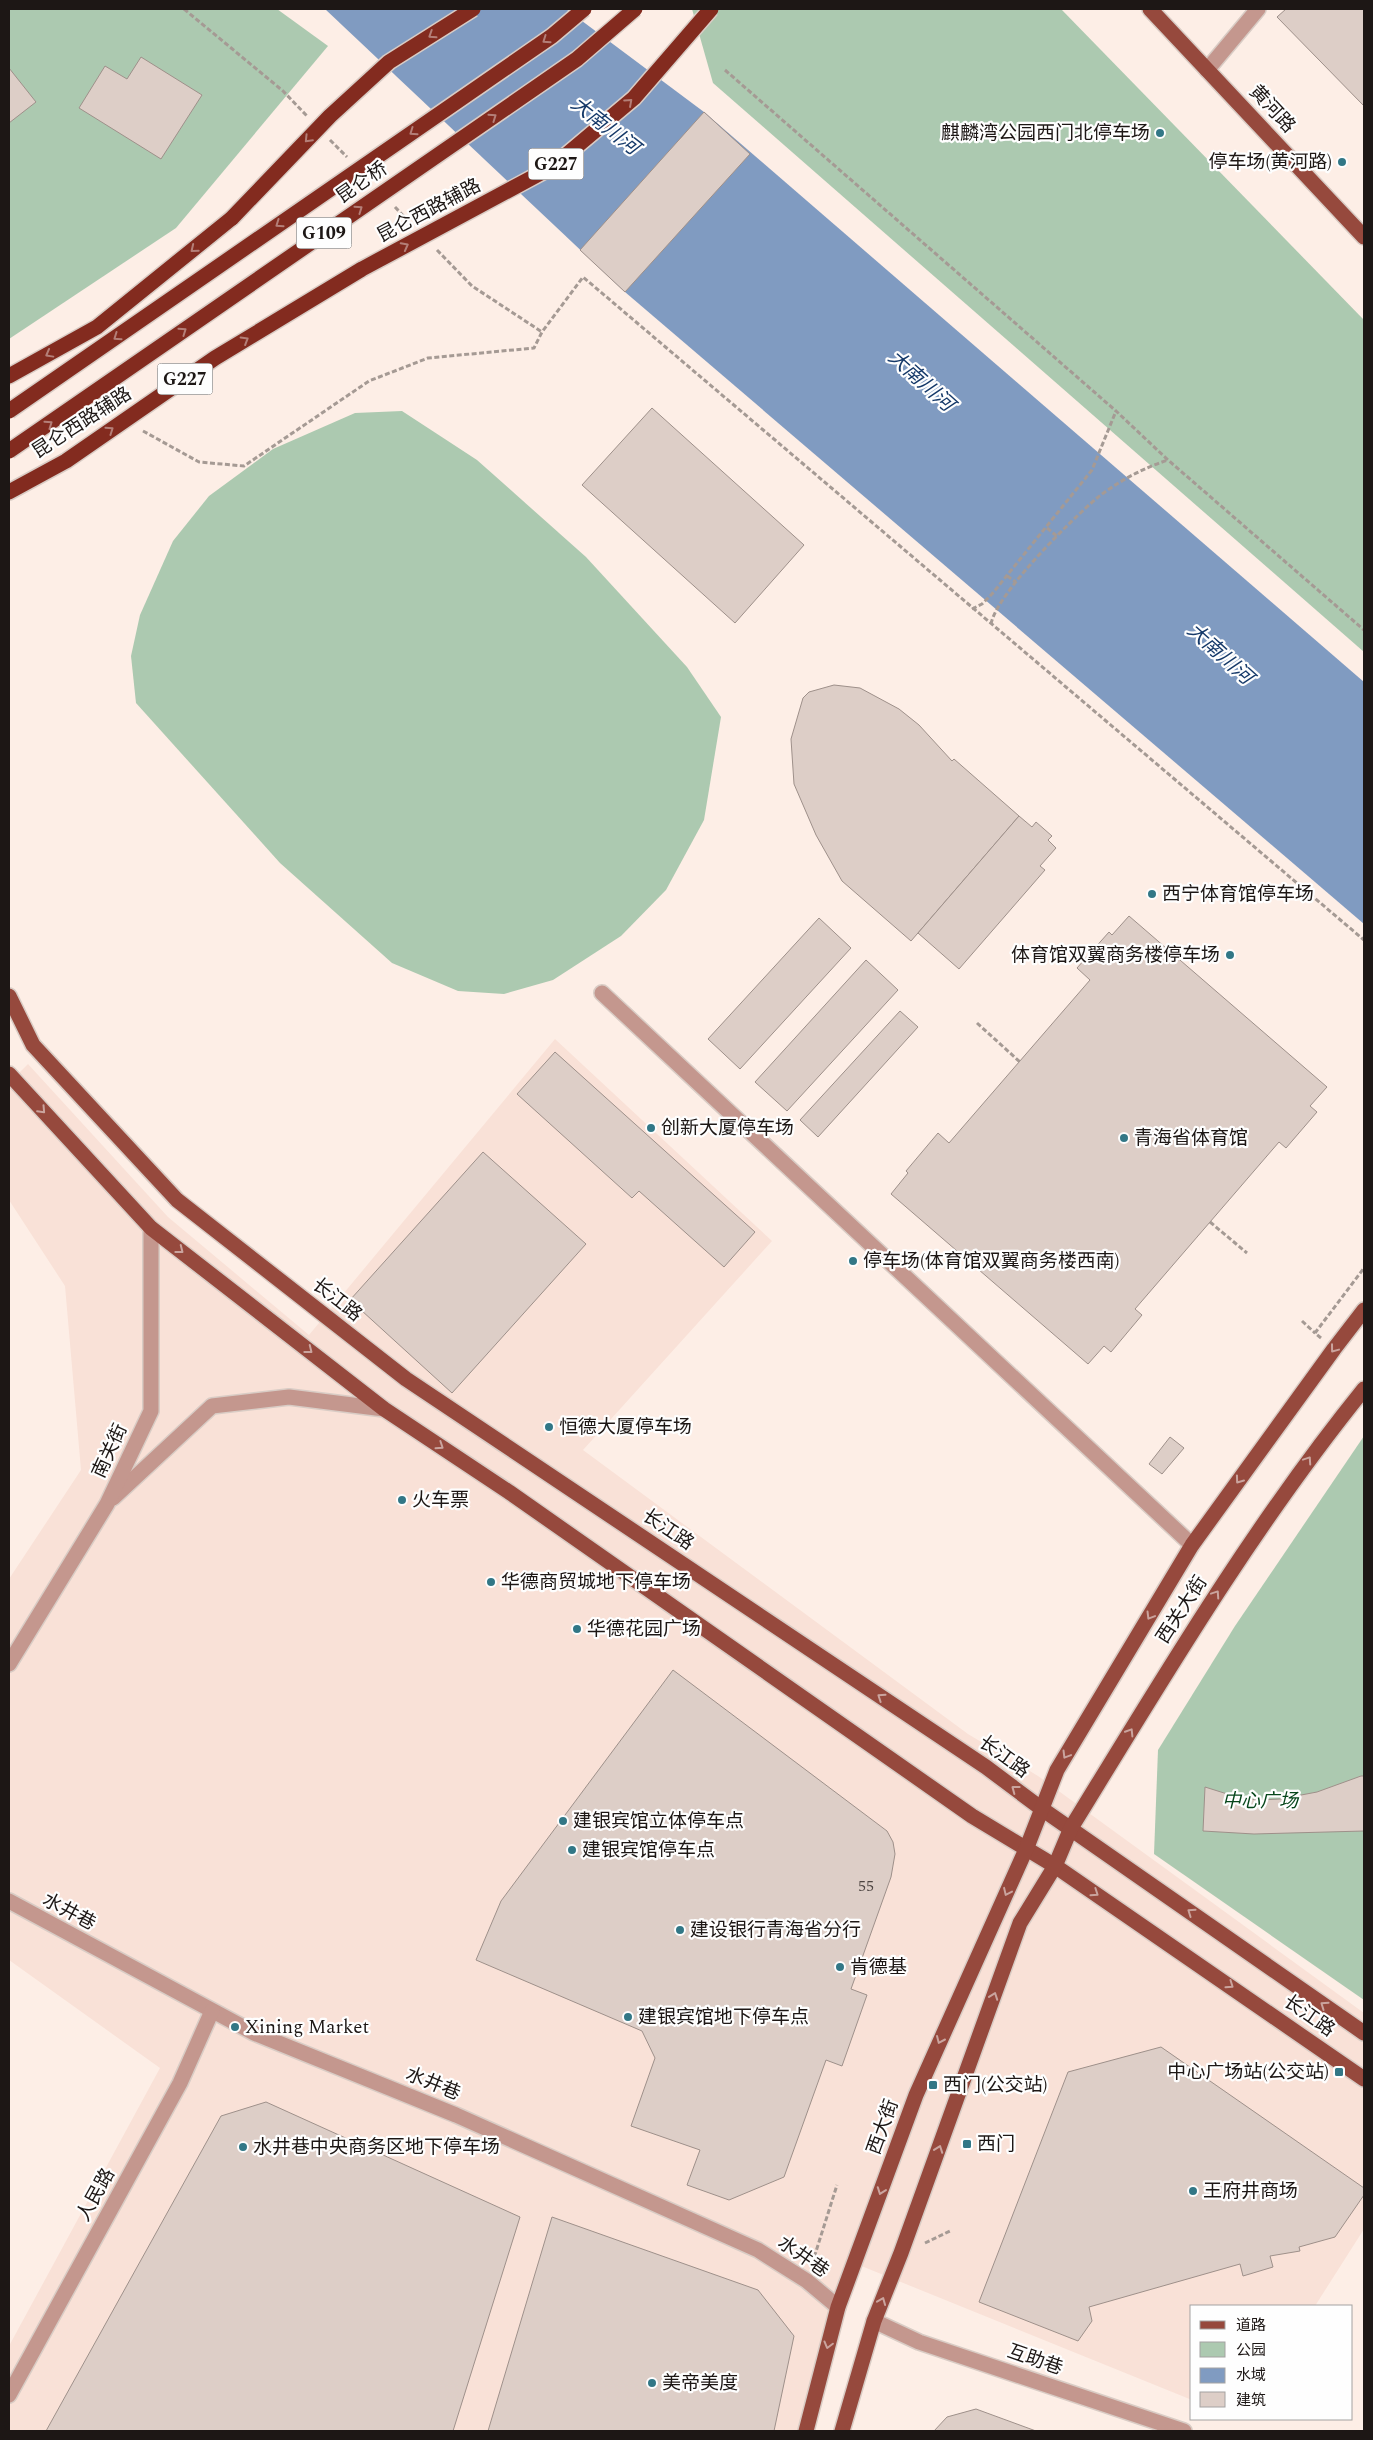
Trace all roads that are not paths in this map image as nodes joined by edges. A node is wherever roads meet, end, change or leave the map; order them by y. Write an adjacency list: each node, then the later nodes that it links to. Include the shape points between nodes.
1 (473, 9): 9 (highway, one-way to 9, bridge, via 390,62 330,116 232,218 97,327)
2 (584, 9): 10 (highway, 昆仑桥 / G109, one-way to 10, bridge, via 552,36)
3 (636, 9): 11 (highway, 昆仑桥 / G109, one-way to 3, bridge, via 577,59)
4 (711, 9): 12 (highway, 昆仑西路辅路 / G227, one-way to 4, bridge, via 66,461 215,358 362,269 552,167 634,98)
5 (1150, 9): 7 (main road, 黄河路)
6 (1258, 9): 7 (street)
7 (1207, 70): 8 (main road, 黄河路)
8 (1362, 231)
9 (9, 376)
10 (9, 411)
11 (9, 452)
12 (9, 492)
13 (602, 993): 21 (street)
14 (9, 996): 23 (main road, 长江路, one-way to 14, via 986,1767 406,1379 192,1212 177,1200 33,1046)
15 (9, 1074): 16 (main road, 长江路, one-way to 16)
16 (151, 1228): 19 (main road, 长江路, one-way to 19); 20 (street, 南关街, via 151,1411)
17 (1364, 1310): 21 (main road, 西大街, one-way to 21)
18 (1364, 1390): 24 (main road, 西关大街, one-way to 18, via 1201,1616 1314,1451)
19 (384, 1409): 20 (street, via 288,1397 212,1406); 25 (main road, 长江路, one-way to 25, via 509,1492 972,1816)
20 (107, 1504): 22 (street, 南关街)
21 (1192, 1545): 23 (main road, 西大街, one-way to 23, via 1057,1770)
22 (9, 1664)
23 (1042, 1809): 24 (main road, 长江路); 25 (main road, 西大街)
24 (1071, 1828): 26 (main road, 西关大街); 29 (main road, 长江路, one-way to 24)
25 (1027, 1848): 26 (main road, 长江路); 31 (main road, 西大街, one-way to 31, via 916,2095)
26 (1055, 1866): 30 (main road, 长江路, one-way to 30); 32 (main road, one-way to 26, via 1020,1923)
27 (9, 1902): 28 (street, 水井巷)
28 (212, 2011): 31 (street, 水井巷, via 254,2033 456,2115 758,2250 807,2281); 33 (street, 人民路, via 180,2083)
29 (1364, 2033)
30 (1364, 2079)
31 (838, 2308): 34 (main road, 西大街, one-way to 34)
32 (874, 2321): 35 (main road); 36 (street, 互助巷, via 919,2342)
33 (9, 2395)
34 (806, 2431)
35 (842, 2431)
36 (1184, 2431)

